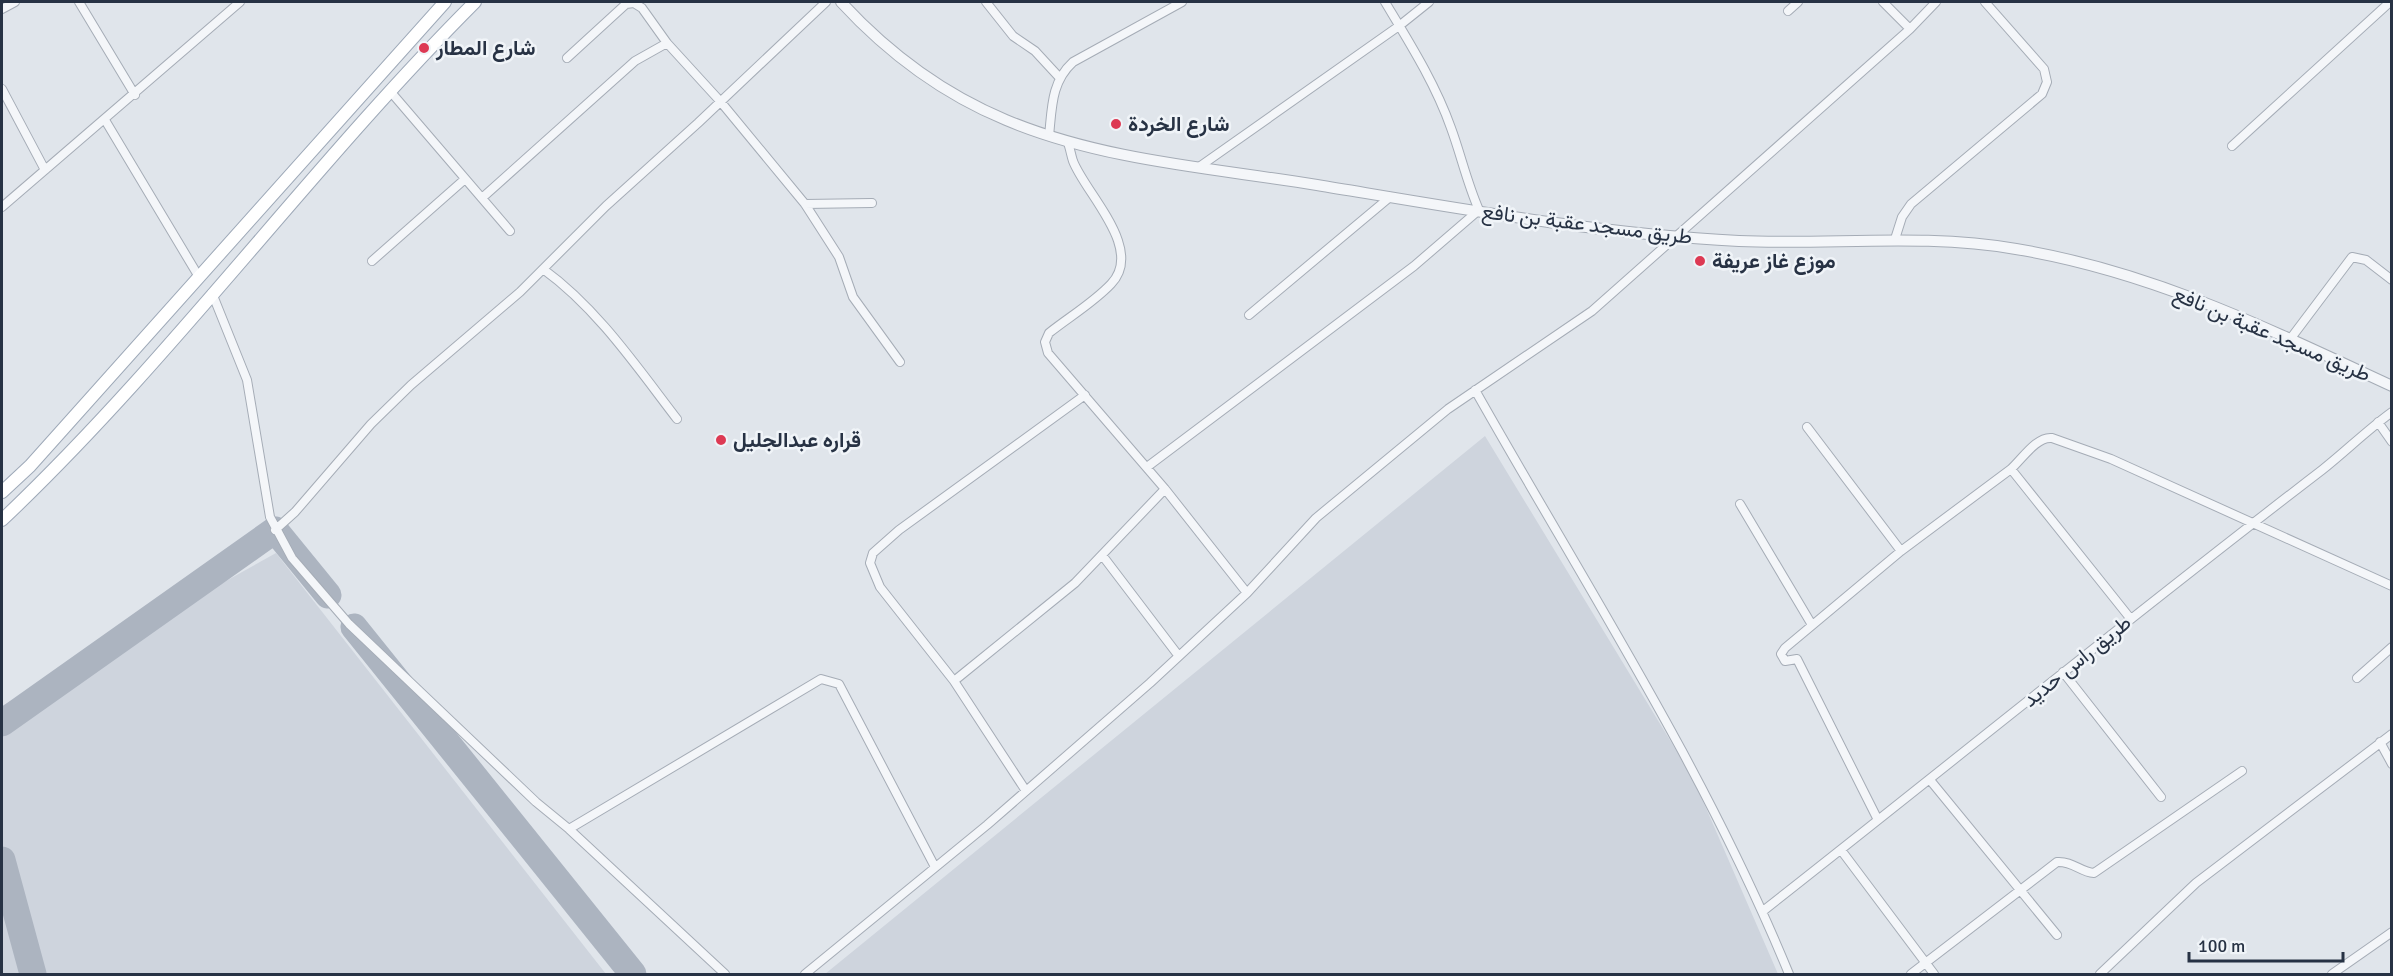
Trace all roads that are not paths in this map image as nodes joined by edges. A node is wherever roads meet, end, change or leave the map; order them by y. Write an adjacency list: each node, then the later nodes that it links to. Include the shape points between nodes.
1 (15, 2): 17 (street)
2 (79, 2): 26 (street)
3 (445, 2): 46 (main road)
4 (476, 2): 25 (main road)
5 (826, 2): 27 (street)
6 (841, 2): 29 (street, طريق مسجد عقبة بن نافع, via 897,56 946,91)
7 (986, 2): 23 (street, via 1013,36 1035,51)
8 (1182, 2): 23 (street, via 1073,62)
9 (1385, 2): 19 (street)
10 (1429, 2): 19 (street)
11 (1798, 2): 18 (street)
12 (1883, 2): 20 (street)
13 (1936, 2): 20 (street)
14 (1985, 2): 43 (street, via 2044,69 2047,82 2042,94 1911,204)
15 (2390, 2): 31 (street)
16 (235, 3): 26 (street)
17 (2, 9)
18 (1788, 11)
19 (1399, 26): 32 (street); 40 (street, via 1433,85)
20 (1910, 29): 42 (street)
21 (668, 43): 22 (street, via 642,8 630,3); 27 (street); 36 (street, via 635,61)
22 (567, 58)
23 (1059, 77): 29 (street)
24 (2, 89): 33 (street)
25 (390, 91): 34 (street); 48 (main road)
26 (135, 94): 28 (street)
27 (720, 101): 38 (street); 45 (street)
28 (105, 120): 33 (street); 46 (street)
29 (1049, 136): 30 (street, طريق مسجد عقبة بن نافع)
30 (1068, 143): 32 (street, طريق مسجد عقبة بن نافع); 54 (street, via 1073,161 1104,211 1122,256 1111,285 1049,333 1045,342 1048,353)
31 (2232, 146)
32 (1199, 167): 35 (street, طريق مسجد عقبة بن نافع)
33 (45, 170): 39 (street)
34 (465, 179): 36 (street); 44 (street)
35 (1390, 197): 40 (street, طريق مسجد عقبة بن نافع); 49 (street)
36 (482, 198): 41 (street)
37 (872, 203): 38 (street)
38 (805, 204): 51 (street, via 839,257 854,297)
39 (2, 207)
40 (1479, 210): 42 (street, طريق مسجد عقبة بن نافع); 60 (street, via 1414,266)
41 (510, 231)
42 (1674, 236): 43 (street, طريق مسجد عقبة بن نافع, via 1768,242); 53 (street, via 1634,276 1575,324)
43 (1895, 239): 50 (street, طريق مسجد عقبة بن نافع, via 2017,249 2089,265 2199,299)
44 (372, 261)
45 (543, 269): 56 (street, via 567,287 604,328); 67 (street, via 411,385)
46 (199, 277): 63 (main road, via 30,466)
47 (2391, 280): 50 (street, via 2366,260 2352,257)
48 (212, 293): 65 (main road, via 42,482); 67 (street, via 247,380)
49 (1249, 315)
50 (2291, 338): 52 (street, طريق مسجد عقبة بن نافع)
51 (900, 362)
52 (2391, 386)
53 (1475, 390): 71 (street, via 1316,518); 91 (street, via 1677,740)
54 (1085, 395): 60 (street); 78 (street, via 873,553 870,563 880,587)
55 (2391, 412): 57 (street, طريق راس حديد)
56 (677, 419)
57 (2378, 422): 59 (street); 66 (street, طريق راس حديد)
58 (1807, 427): 68 (street)
59 (2391, 442)
60 (1147, 467): 62 (street)
61 (2011, 469): 66 (street, via 2039,441 2052,438 2112,459); 68 (street); 72 (street)
62 (1165, 489): 69 (street); 71 (street)
63 (2, 492)
64 (1740, 504): 73 (street)
65 (2, 520)
66 (2254, 522): 70 (street); 72 (street, طريق راس حديد)
67 (275, 530): 87 (street, via 292,558 349,624)
68 (1901, 551): 73 (street)
69 (1102, 555): 75 (street); 78 (street, via 1075,583)
70 (2391, 586)
71 (1246, 593): 75 (street)
72 (2130, 618): 76 (street, طريق راس حديد)
73 (1812, 625): 86 (street, via 1785,648 1782,659 1797,660)
74 (2391, 646): 77 (street)
75 (1178, 655): 84 (street)
76 (2063, 672): 83 (street, طريق راس حديد); 85 (street)
77 (2357, 678)
78 (954, 681): 84 (street)
79 (2391, 734): 80 (street)
80 (2380, 742): 81 (street); 100 (street, via 2196,883)
81 (2391, 764)
82 (2242, 771): 90 (street, via 2094,873 2068,861 2057,862)
83 (1930, 780): 86 (street, طريق راس حديد); 90 (street)
84 (1026, 791): 89 (street)
85 (2161, 797)
86 (1878, 820): 88 (street, طريق راس حديد)
87 (569, 829): 89 (street, via 821,679 839,684); 95 (street)
88 (1841, 850): 91 (street, طريق راس حديد); 94 (street)
89 (935, 867): 96 (street)
90 (2021, 891): 93 (street); 94 (street)
91 (1763, 911): 97 (street)
92 (2391, 932): 101 (street)
93 (2057, 935)
94 (1926, 963): 98 (street); 99 (street)
95 (725, 975)
96 (805, 975)
97 (1789, 975)
98 (1911, 975)
99 (1934, 975)
100 (2100, 975)
101 (2332, 975)

